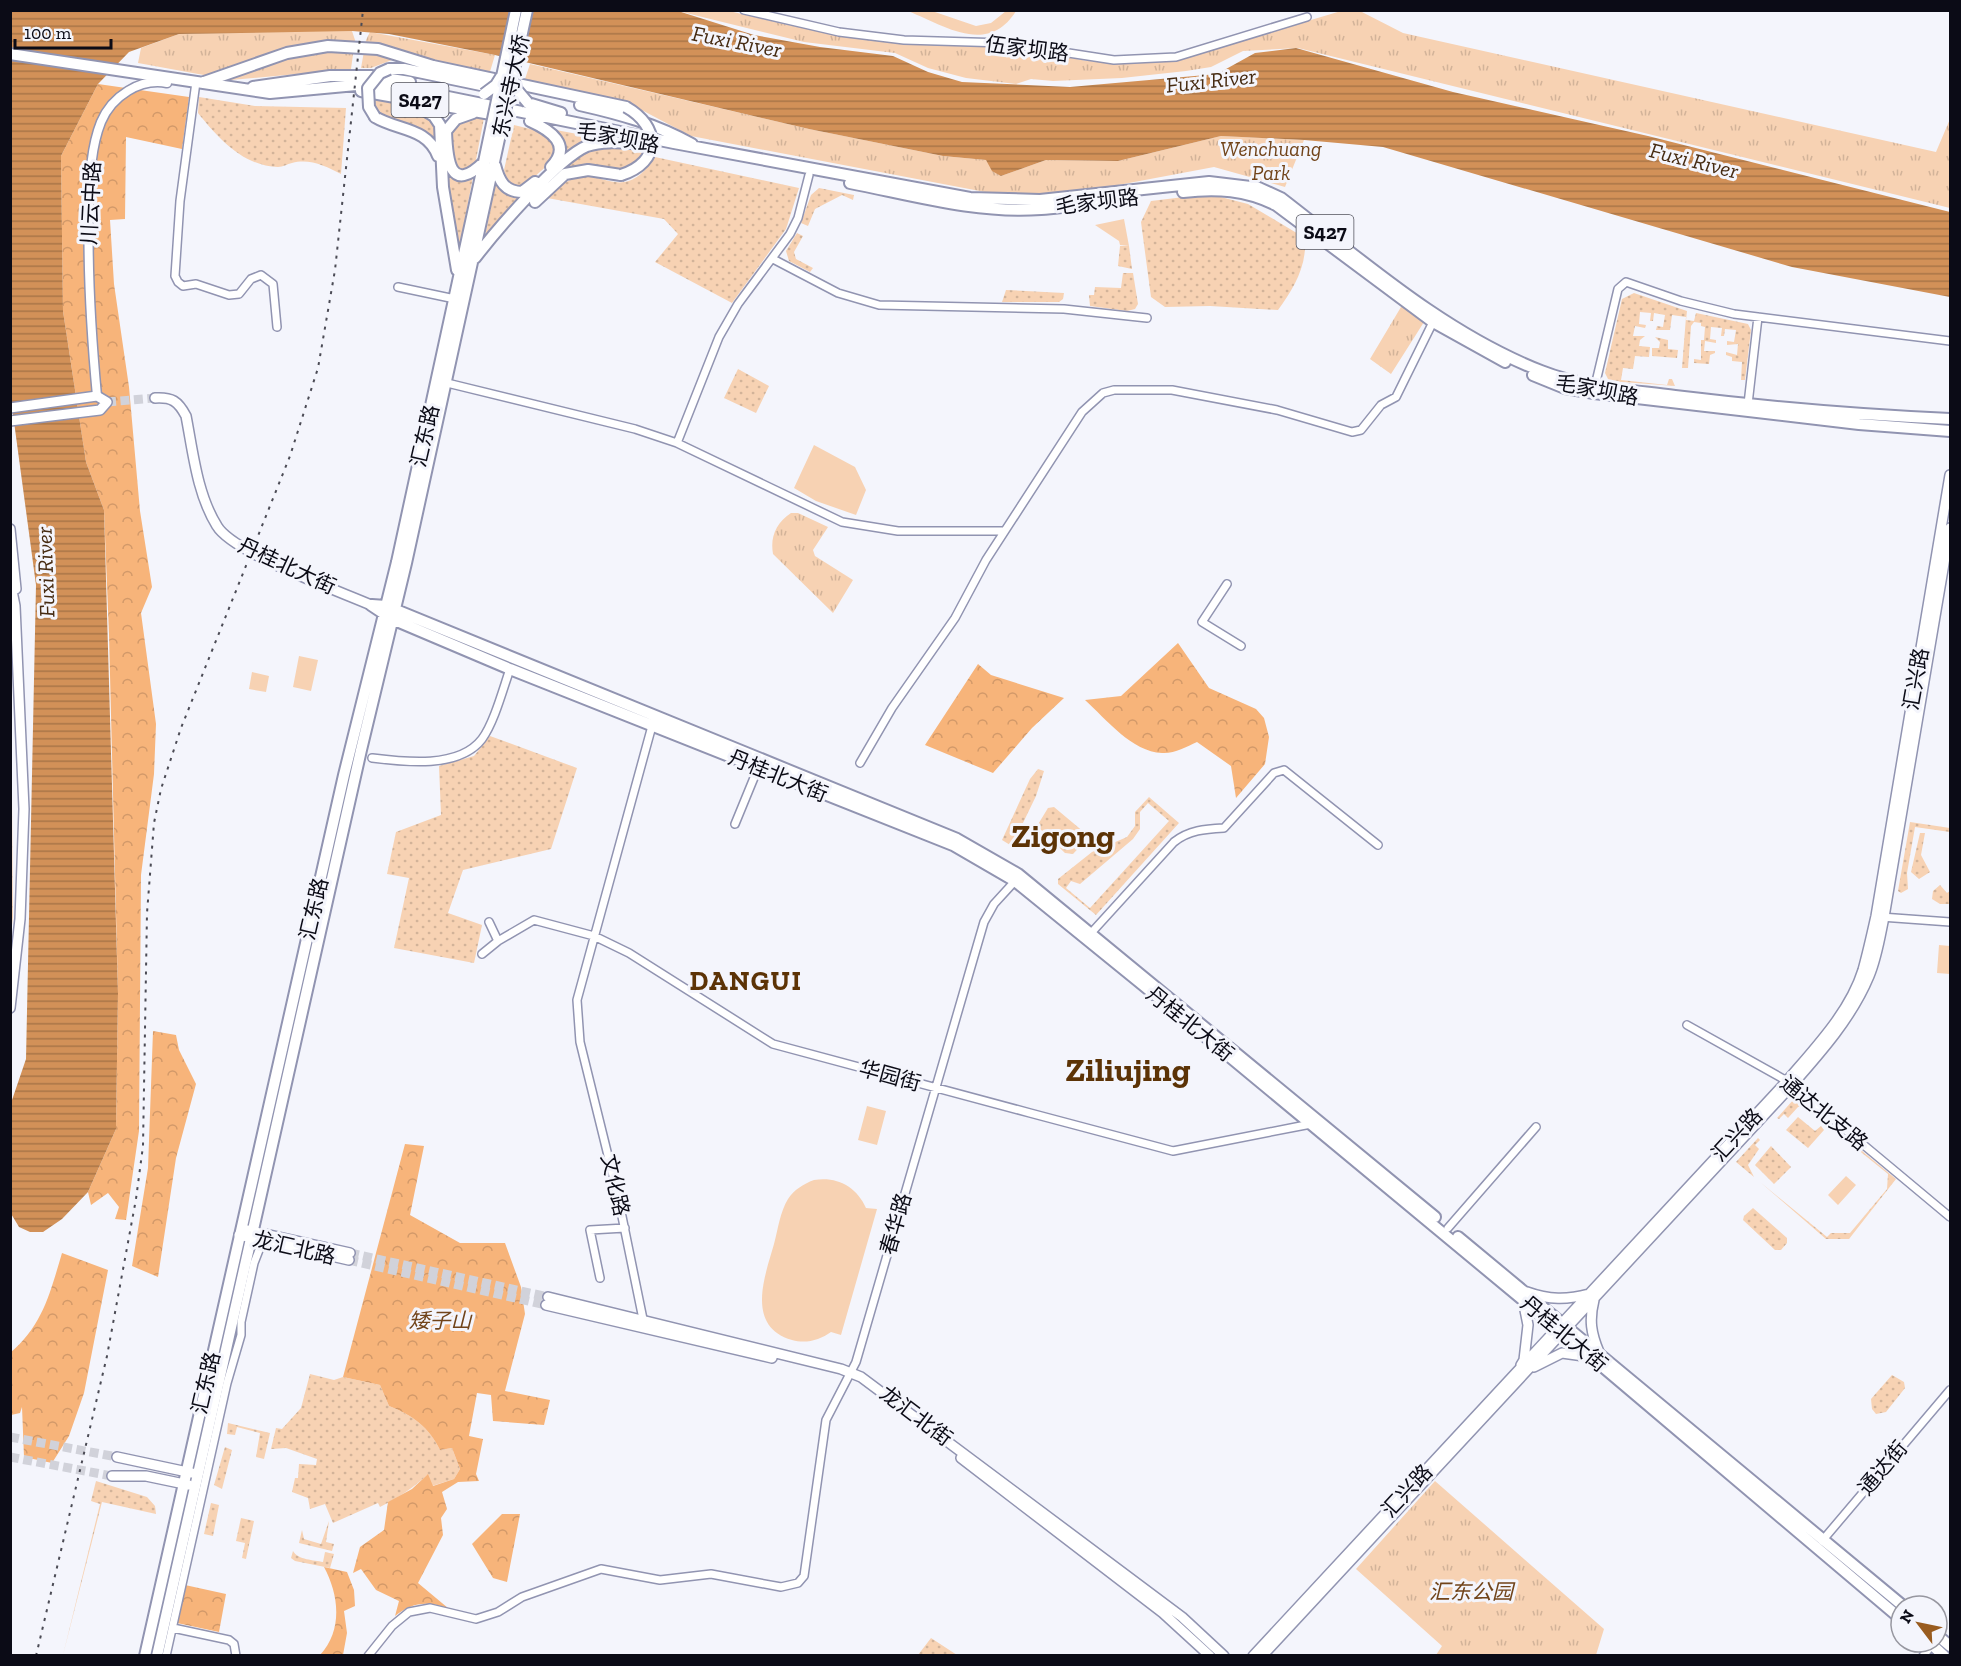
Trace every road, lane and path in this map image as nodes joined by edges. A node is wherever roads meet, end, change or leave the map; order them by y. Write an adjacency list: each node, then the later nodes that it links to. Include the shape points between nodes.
1 (516, 10): 6 (main road, 东兴寺大桥, bridge)
2 (527, 10): 6 (main road, 东兴寺大桥, bridge)
3 (744, 10): 4 (street, 伍家坝路, via 839,32 1029,46 1114,60 1176,57)
4 (1307, 17)
5 (10, 54): 7 (main road, 毛家坝路 / S427)
6 (508, 76): 8 (main road, bridge, via 484,94 470,96 371,76 330,76); 12 (main road, bridge, via 528,103 541,109 642,130); 15 (main road, 东兴寺大桥, bridge)
7 (198, 84): 8 (main road, 毛家坝路 / S427); 9 (main road, 毛家坝路 / S427, via 273,98); 19 (main road, bridge, via 287,53 327,46 368,49 626,107 649,125 650,152 643,164 621,175 588,170 566,174); 26 (street, via 180,201 175,276 183,286 196,284 229,295 239,294 250,279 261,275 273,284); 30 (street, 川云中路, via 148,82 128,90 102,120 90,173 88,238)
8 (233, 87): 9 (main road, 毛家坝路 / S427, via 270,93)
9 (367, 88): 10 (main road, 毛家坝路 / S427); 12 (main road, S427, via 399,87); 16 (main road, via 408,101 434,116 440,125)
10 (480, 112): 11 (main road, 毛家坝路 / S427); 15 (main road, via 464,114 449,125 447,156 452,171 464,176)
11 (530, 121): 13 (main road, 毛家坝路 / S427); 15 (main road, via 548,129 559,142 561,150 555,163 529,189 514,192 501,183)
12 (674, 143): 14 (main road, 毛家坝路 / S427)
13 (643, 144): 17 (main road, 毛家坝路 / S427); 19 (main road, via 603,143 579,150 496,231)
14 (700, 148): 16 (main road, bridge, via 665,129 626,115 404,69 380,73 368,88 369,107 375,117 426,137 434,145); 29 (main road, 毛家坝路 / S427, via 970,198 1040,200 1209,182 1259,188 1281,198 1437,315 1540,371)
15 (489, 162): 19 (main road, 汇东路); 20 (main road, 汇东路)
16 (442, 167): 20 (main road)
17 (809, 175): 18 (street, via 798,218); 25 (main road, 毛家坝路 / S427, via 969,206 1004,208 1039,209 1210,189 1255,195 1276,205)
18 (773, 259): 24 (street, via 838,293 879,305 1064,309); 37 (street, via 742,298 719,337)
19 (471, 266): 28 (main road, 汇东路)
20 (458, 284): 22 (main road, 汇东路)
21 (398, 287): 22 (street)
22 (455, 299): 28 (main road, 汇东路)
23 (1758, 317): 27 (street); 29 (street, via 1706,308 1626,282 1618,289); 32 (street)
24 (1147, 318)
25 (1433, 322): 36 (main road, 毛家坝路 / S427, via 1495,358 1565,388 1681,405); 41 (street, via 1396,397 1381,405 1360,430 1352,432 1277,410 1172,390 1103,393 1082,412)
26 (277, 327)
27 (1950, 341)
28 (442, 382): 37 (street, via 635,429); 46 (main road, 汇东路)
29 (1595, 386): 32 (main road, 毛家坝路 / S427)
30 (97, 396): 33 (main road); 35 (main road, via 107,402 100,410)
31 (155, 398): 44 (main road, 丹桂北大街, via 180,404 202,492 217,528 224,535)
32 (1748, 404): 34 (main road, 毛家坝路 / S427)
33 (10, 408)
34 (1950, 419)
35 (10, 421)
36 (1950, 430)
37 (677, 444): 41 (street, via 842,522 898,531)
38 (1950, 475): 57 (main road, 汇兴路)
39 (10, 528): 45 (main road)
40 (1950, 528): 57 (main road)
41 (1004, 531): 52 (street, via 961,608 892,708)
42 (10, 581): 45 (main road)
43 (1227, 584): 48 (street, via 1202,622)
44 (371, 605): 46 (main road, 丹桂北大街)
45 (15, 606): 65 (main road, via 24,809 20,919)
46 (389, 612): 49 (main road, 丹桂北大街); 60 (main road, 丹桂北大街, via 957,839 1018,874); 74 (main road, 汇东路)
47 (10, 616): 64 (main road, via 20,810)
48 (1241, 646)
49 (510, 669): 50 (main road, 丹桂北大街); 51 (street, via 483,737 472,749 425,762)
50 (652, 726): 53 (main road, 丹桂北大街); 61 (street)
51 (372, 758)
52 (860, 763)
53 (758, 768): 54 (street); 56 (main road, 丹桂北大街, via 953,845)
54 (735, 824)
55 (1378, 845): 60 (street, via 1284,770 1274,773 1224,828 1200,830 1174,842)
56 (1015, 881): 68 (street, 春华路, via 984,922); 69 (main road, 丹桂北大街)
57 (1880, 916): 59 (street); 67 (main road, 汇兴路, via 1852,994)
58 (489, 922): 62 (street)
59 (1950, 922)
60 (1092, 932): 73 (main road, 丹桂北大街)
61 (594, 936): 62 (street, 华园街, via 534,920); 68 (street, 华园街, via 629,953 765,1041); 72 (street, 文化路, via 578,1000 580,1042)
62 (498, 941): 63 (street, 华园街)
63 (482, 954)
64 (10, 962)
65 (10, 1008)
66 (1687, 1024): 67 (street, 通达北支路)
67 (1790, 1083): 71 (street, 通达北支路); 78 (main road, 汇兴路)
68 (936, 1088): 69 (street, 华园街, via 1173,1151); 83 (street, 春华路)
69 (1312, 1123): 77 (main road, 丹桂北大街)
70 (1536, 1127): 73 (street)
71 (1950, 1217)
72 (625, 1228): 76 (street, via 590,1230); 80 (street, 文化路)
73 (1448, 1228): 77 (main road, 丹桂北大街)
74 (245, 1233): 75 (main road, 龙汇北路); 75 (main road, 龙汇北路, via 350,1257); 86 (main road, 汇东路)
75 (268, 1242): 90 (street, via 261,1245 254,1263)
76 (600, 1278)
77 (1524, 1296): 78 (main road); 81 (main road, 丹桂北大街); 84 (main road, via 1528,1325 1524,1360)
78 (1592, 1296): 81 (main road, 汇兴路); 82 (main road, via 1590,1332)
79 (547, 1301): 80 (main road, 龙汇北街)
80 (644, 1324): 83 (main road, 龙汇北街)
81 (1562, 1328): 82 (main road, 丹桂北大街); 84 (main road, 汇兴路)
82 (1595, 1355): 84 (main road, via 1562,1353); 87 (main road, 丹桂北大街)
83 (850, 1375): 95 (street, 春华路, via 826,1420 804,1575 798,1583 781,1587 711,1574 660,1580 601,1569 522,1597 498,1612 476,1619 430,1608 409,1612); 96 (main road, 龙汇北街, via 1144,1598); 97 (main road, 龙汇北街, via 880,1389 1182,1617)
84 (1517, 1376): 98 (main road, 汇兴路); 99 (main road)
85 (1950, 1390): 87 (street, 通达街)
86 (190, 1479): 86 (main road, via 146,1476 115,1476 124,1466 119,1458); 91 (main road, 汇东路); 92 (main road, 汇东路)
87 (1820, 1543): 88 (main road, 丹桂北大街); 89 (main road, 丹桂北大街)
88 (1889, 1595)
89 (1889, 1608)
90 (173, 1628): 93 (street); 94 (street, via 229,1640)
91 (145, 1656)
92 (157, 1656)
93 (166, 1656)
94 (236, 1656)
95 (368, 1656)
96 (1210, 1656)
97 (1224, 1656)
98 (1253, 1656)
99 (1262, 1656)

